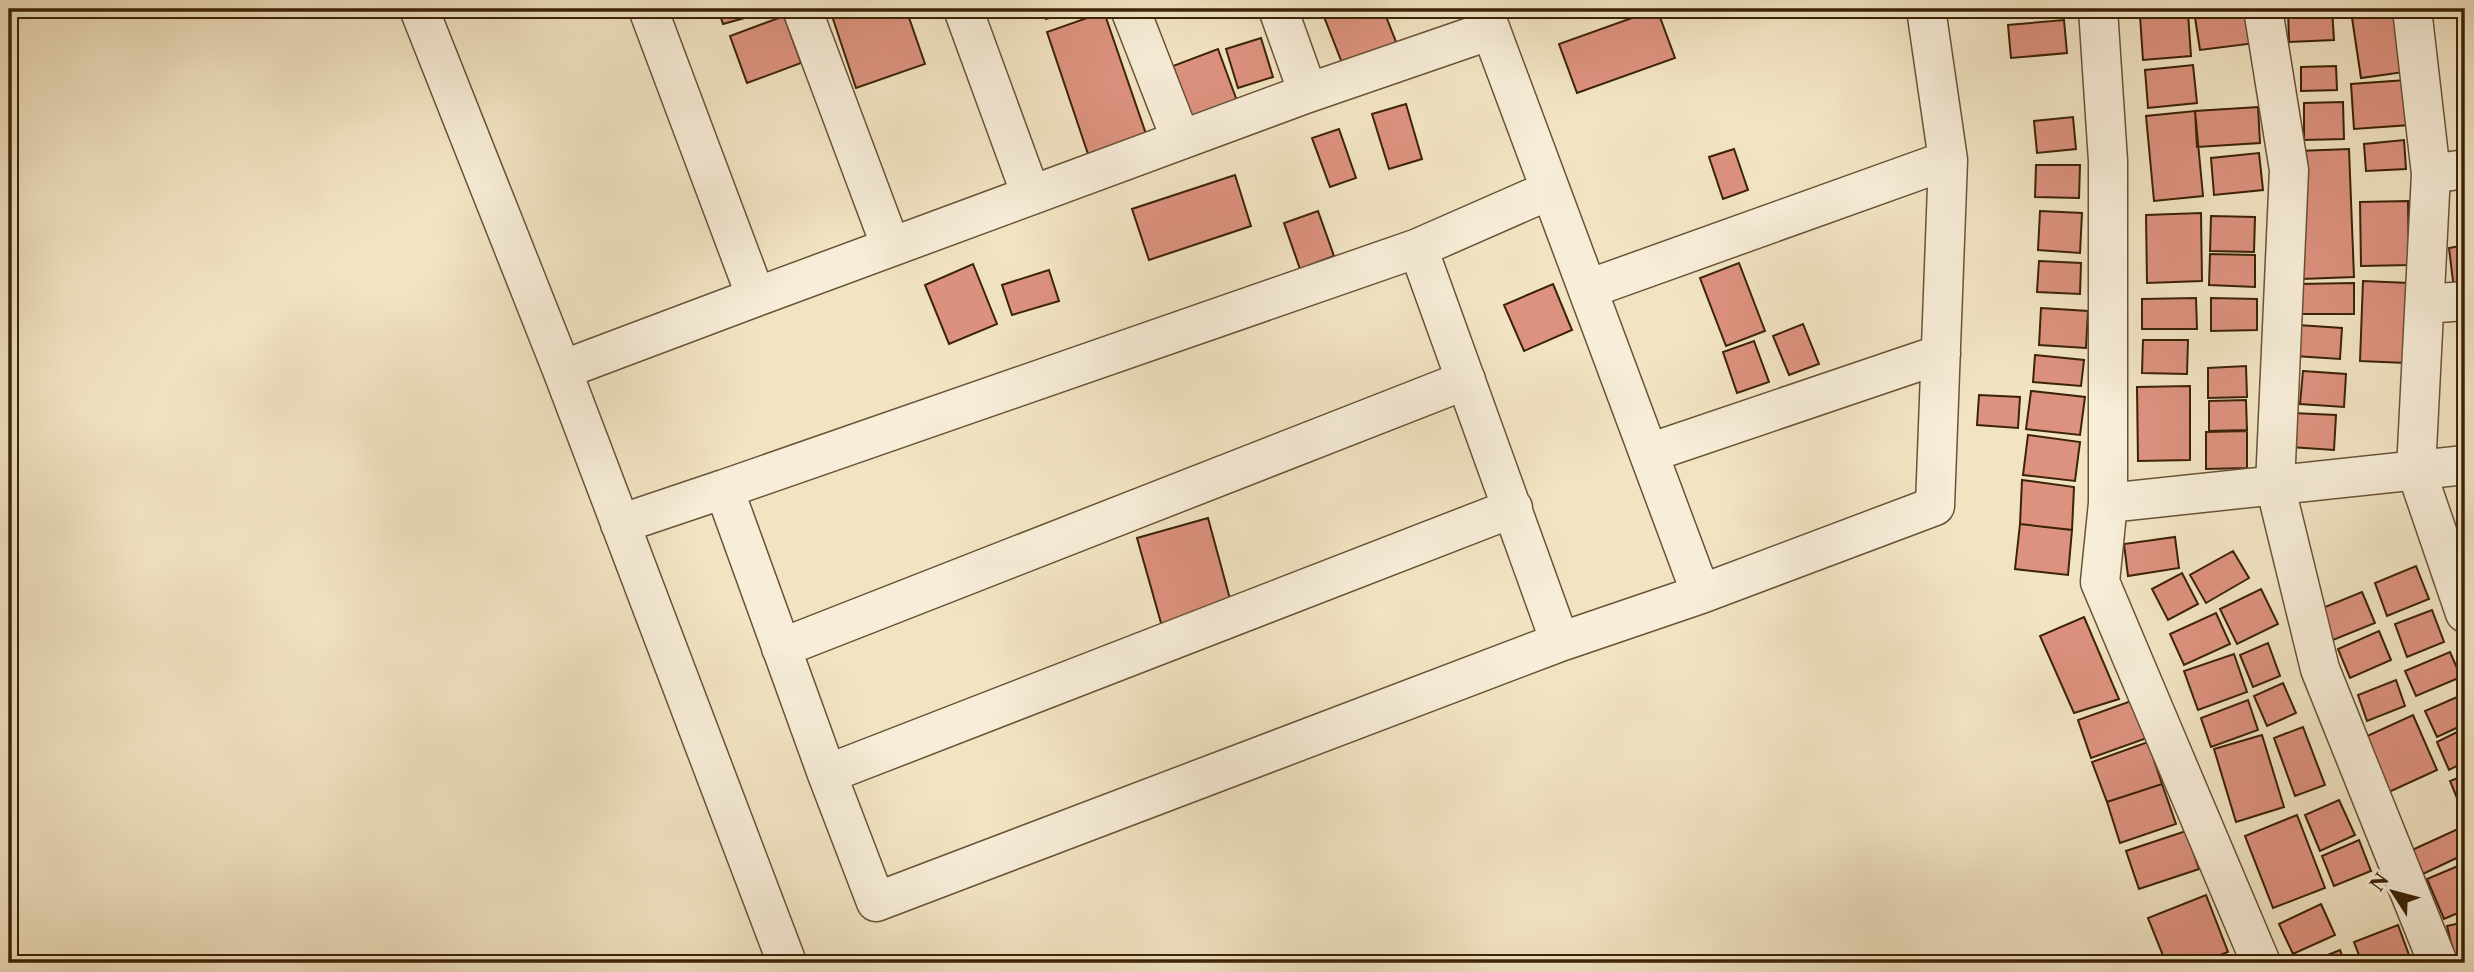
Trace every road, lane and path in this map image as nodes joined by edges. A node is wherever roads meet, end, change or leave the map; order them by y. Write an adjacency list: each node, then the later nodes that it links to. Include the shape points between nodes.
1 (419, 9): 25 (street)
2 (648, 9): 21 (street)
3 (802, 9): 18 (street)
4 (963, 9): 17 (street)
5 (1130, 9): 13 (street)
6 (1278, 9): 12 (street)
7 (1926, 9): 14 (street)
8 (2098, 9): 32 (street, via 2108,161)
9 (2263, 9): 30 (street, via 2289,170)
10 (2412, 9): 15 (street)
11 (1487, 19): 12 (street); 16 (street)
12 (1308, 93): 13 (street)
13 (1181, 140): 17 (street)
14 (1948, 160): 20 (street); 24 (street)
15 (2448, 172): 23 (street)
16 (1550, 190): 19 (street); 20 (street)
17 (1031, 195): 18 (street)
18 (891, 247): 21 (street)
19 (1418, 248): 26 (street); 31 (street)
20 (1588, 289): 27 (street)
21 (756, 297): 25 (street)
22 (2465, 301): 23 (street)
23 (2424, 304): 29 (street)
24 (1941, 354): 27 (street); 35 (street, via 1935,506)
25 (562, 370): 34 (street)
26 (1466, 380): 33 (street); 38 (street)
27 (1649, 453): 35 (street)
28 (2465, 465): 29 (street)
29 (2416, 470): 30 (street); 36 (street)
30 (2275, 485): 32 (street); 42 (street, via 2320,669)
31 (724, 488): 34 (street); 38 (street)
32 (2108, 503): 41 (street, via 2100,582)
33 (1513, 508): 37 (street); 39 (street)
34 (620, 524): 40 (street)
35 (1701, 594): 37 (street)
36 (2465, 613)
37 (1560, 642): 39 (street, via 876,902)
38 (781, 648): 39 (street)
39 (827, 774)
40 (787, 963)
41 (2261, 963)
42 (2438, 963)

